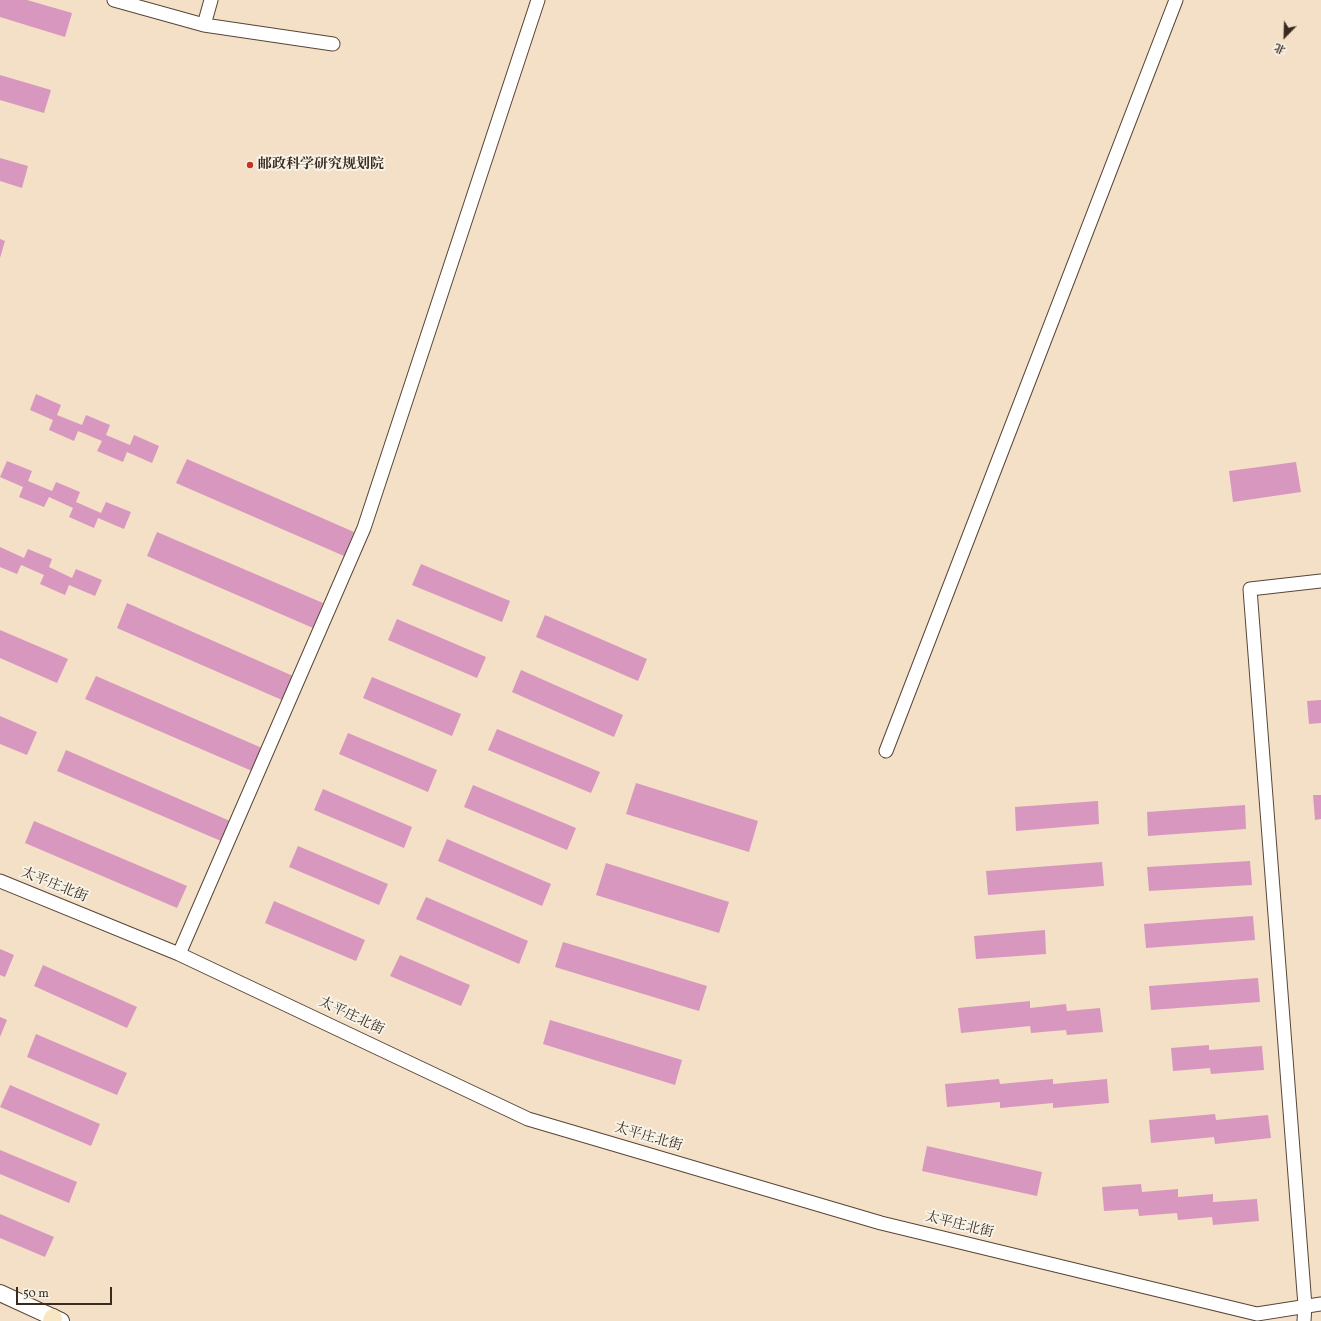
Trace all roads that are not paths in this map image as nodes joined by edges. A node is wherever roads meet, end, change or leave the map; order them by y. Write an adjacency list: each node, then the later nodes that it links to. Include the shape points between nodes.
1 (114, 0): 5 (street)
2 (212, 0): 5 (street)
3 (538, 0): 10 (street, via 364,528)
4 (1176, 0): 8 (street)
5 (204, 24): 6 (street)
6 (333, 44)
7 (1321, 581): 13 (street, via 1250,588)
8 (886, 751)
9 (0, 881): 10 (street, 太平庄北街)
10 (180, 954): 13 (street, 太平庄北街, via 528,1119 881,1223 1257,1314)
11 (0, 1293): 14 (street)
12 (1321, 1304): 13 (street, 太平庄北街)
13 (1305, 1306): 15 (street)
14 (55, 1320)
15 (1304, 1321)

